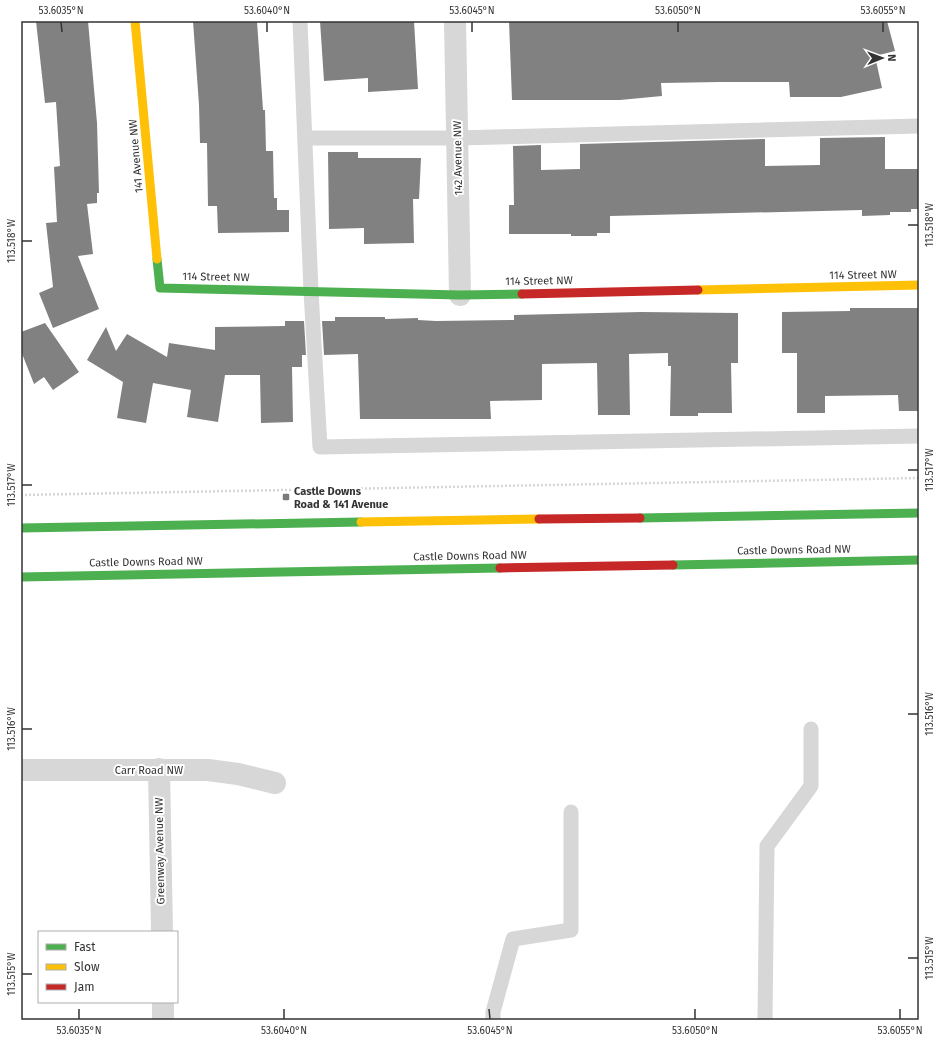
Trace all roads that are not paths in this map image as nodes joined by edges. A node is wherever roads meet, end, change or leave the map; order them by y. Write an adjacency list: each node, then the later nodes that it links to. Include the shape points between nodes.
1 (135, 21): 8 (main road, 141 Avenue NW)
2 (300, 21): 5 (lane)
3 (455, 21): 6 (street, 142 Avenue NW)
4 (919, 126): 6 (lane)
5 (305, 138): 6 (lane); 9 (lane)
6 (457, 138): 10 (street, 142 Avenue NW)
7 (919, 286): 10 (main road, 114 Street NW)
8 (160, 288): 9 (main road, 114 Street NW)
9 (311, 292): 10 (main road, 114 Street NW); 11 (lane, via 320,447)
10 (460, 294)
11 (919, 436)
12 (919, 513): 13 (main road)
13 (21, 528)
14 (919, 560): 15 (main road, Castle Downs Road NW)
15 (21, 577)
16 (811, 729): 25 (lane, via 811,786 768,846)
17 (159, 769): 18 (street, Carr Road NW); 19 (street, Carr Road NW, via 208,770); 21 (street, Greenway Avenue NW)
18 (21, 770)
19 (275, 783)
20 (570, 812): 24 (lane, via 571,930 513,939)
21 (162, 931)
22 (163, 1003): 23 (street)
23 (163, 1020)
24 (493, 1020)
25 (765, 1020)

